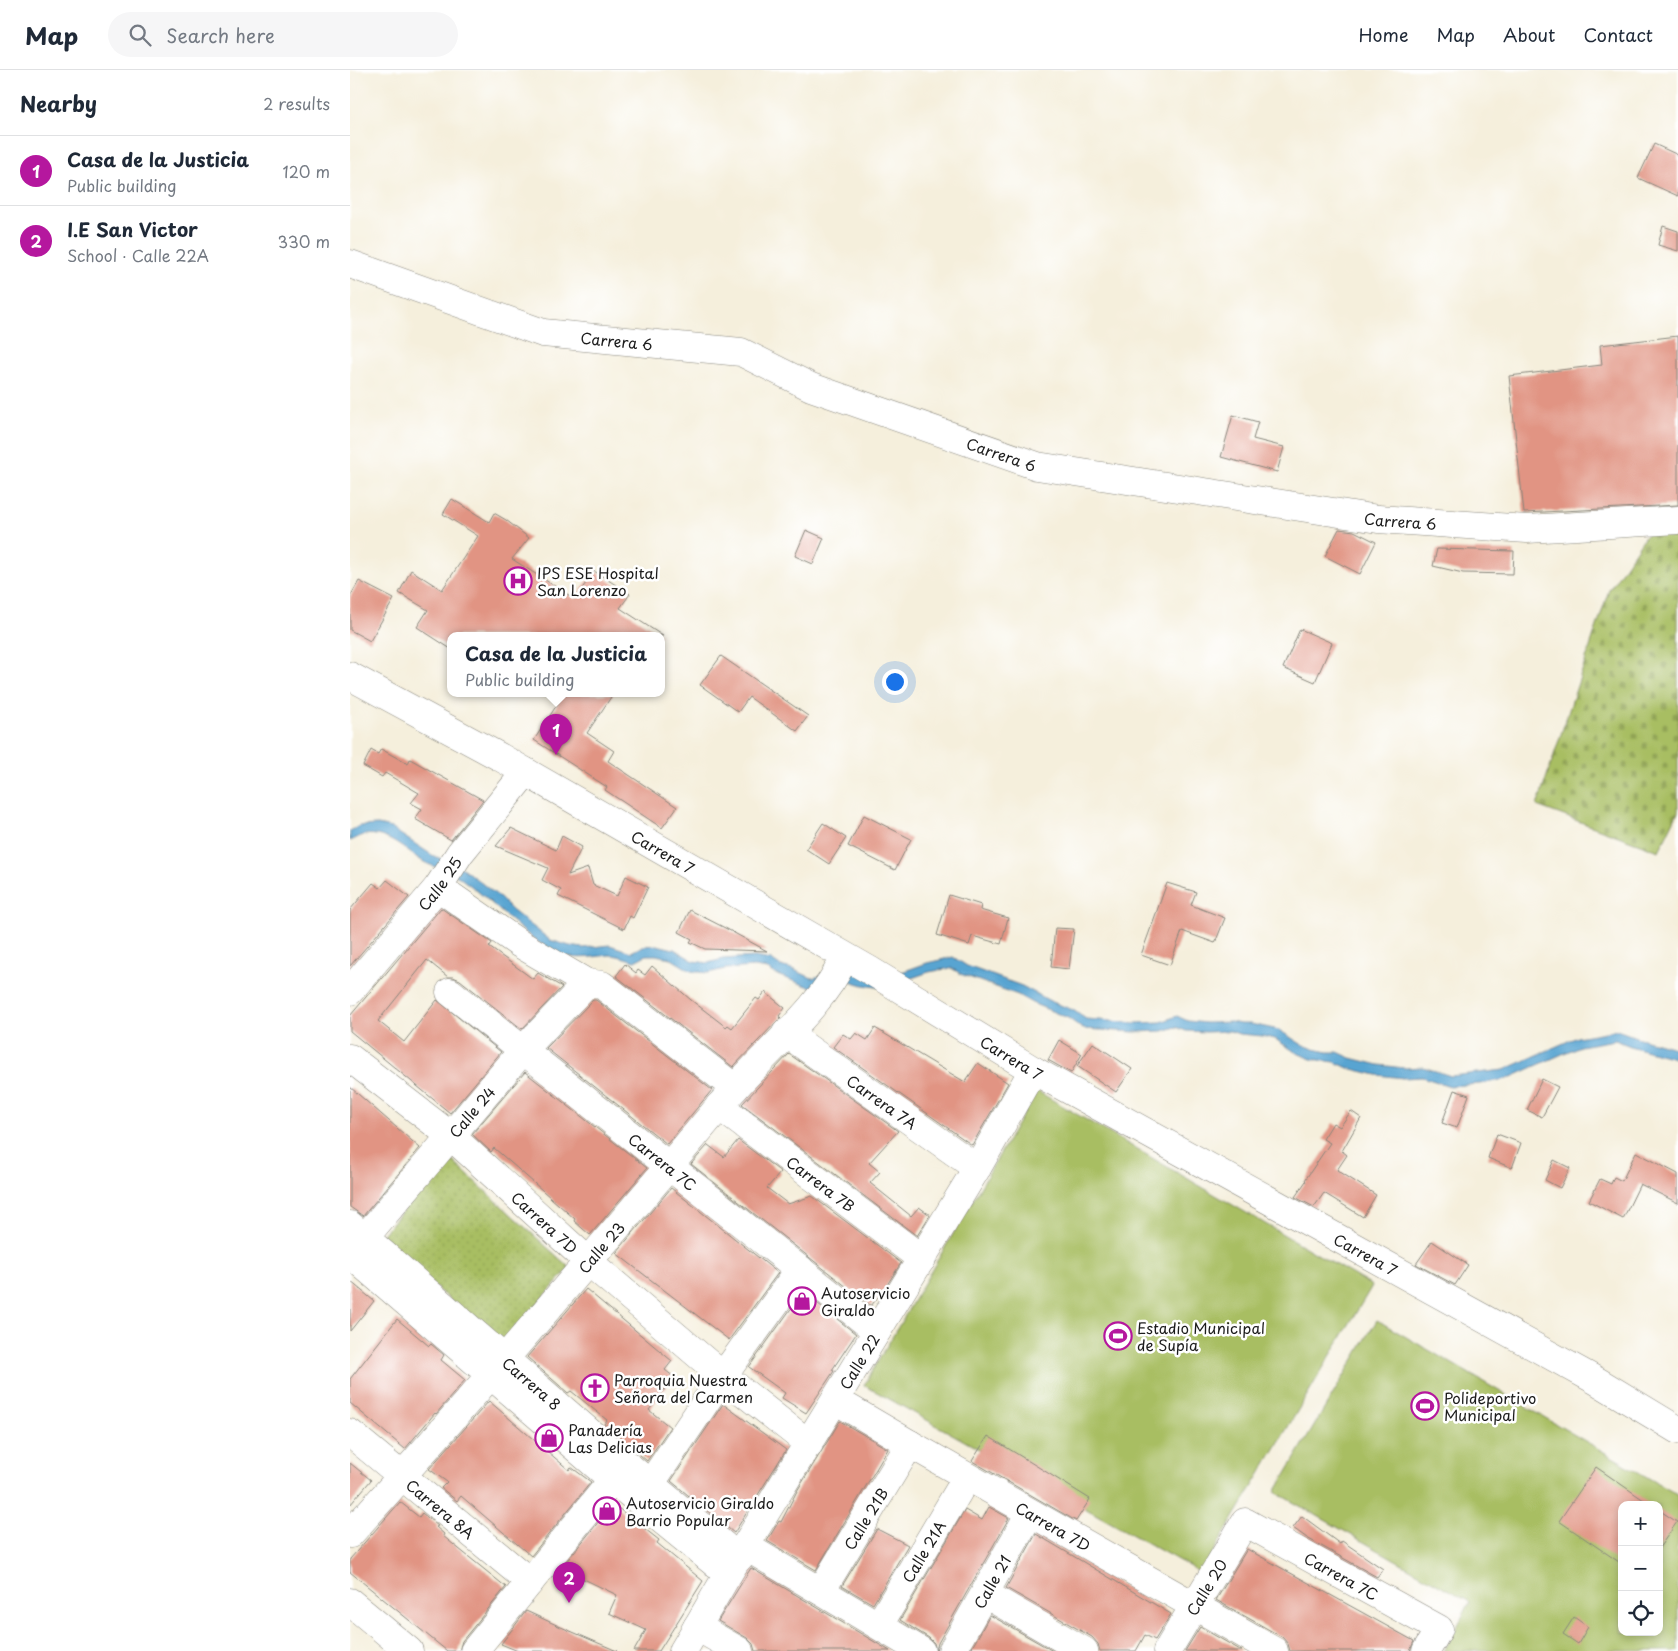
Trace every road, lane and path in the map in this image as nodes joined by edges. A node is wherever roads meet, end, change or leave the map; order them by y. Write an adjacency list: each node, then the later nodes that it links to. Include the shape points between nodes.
1 (350, 264): 2 (street, Carrera 6, via 543,333 741,352 811,387 1037,466 1378,519 1527,529)
2 (1678, 520)
3 (350, 676): 4 (street, Carrera 7)
4 (526, 772): 5 (street, Calle 25, via 460,853); 6 (street, Carrera 7)
5 (441, 883): 7 (street, Carrera 7B, via 520,944); 8 (street, Calle 25)
6 (843, 963): 10 (street, Calle 23, via 820,997); 13 (street, Carrera 7, via 871,971)
7 (594, 984): 11 (street, Calle 24); 14 (street, Carrera 7B)
8 (350, 991)
9 (450, 992): 11 (street, Carrera 7C)
10 (786, 1033): 14 (street, Calle 23); 17 (street, Carrera 7A)
11 (524, 1049): 15 (street, Calle 24); 16 (street, Carrera 7C)
12 (350, 1058): 15 (street, Carrera 7D)
13 (1033, 1070): 17 (street, Calle 22); 26 (street, Carrera 7, via 1588,1376)
14 (727, 1097): 16 (street, Calle 23); 19 (street, Carrera 7B)
15 (451, 1136): 18 (street, Calle 24); 20 (street, Carrera 7D)
16 (669, 1167): 20 (street, Calle 23); 21 (street, Carrera 7C)
17 (977, 1168): 19 (street, Calle 22)
18 (353, 1245): 23 (street, Carrera 8)
19 (922, 1259): 22 (street, Calle 22)
20 (589, 1262): 23 (street, Calle 23); 24 (street, Carrera 7D)
21 (800, 1269): 22 (street, Carrera 7C); 24 (street)
22 (877, 1331): 25 (street, Calle 22)
23 (498, 1366): 30 (street, Carrera 8); 31 (street, Calle 23)
24 (723, 1376): 28 (street, Carrera 7D); 33 (street)
25 (835, 1400): 28 (street, Calle 22); 29 (street, Carrera 7D)
26 (1678, 1430)
27 (350, 1434): 31 (street, Carrera 8A)
28 (810, 1444): 37 (street, Calle 22)
29 (910, 1444): 32 (street, Carrera 7D); 39 (street, Calle 21B)
30 (619, 1472): 33 (street, Carrera 8); 37 (street, Carrera 8); 38 (street)
31 (402, 1476): 36 (street, Calle 23); 38 (street, Carrera 8A)
32 (967, 1477): 34 (street, Carrera 7D); 43 (street, Calle 21A)
33 (651, 1484): 37 (street, Carrera 8)
34 (1030, 1512): 40 (street, Calle 21); 42 (street, Carrera 7D)
35 (1245, 1522): 42 (street, Calle 20); 45 (street, Carrera 7C)
36 (350, 1534)
37 (737, 1560): 39 (street, Carrera 8); 44 (street, Calle 22)
38 (530, 1582): 48 (street)
39 (821, 1591): 43 (street, Carrera 8)
40 (985, 1594): 52 (street, Calle 21); 53 (street)
41 (350, 1602): 47 (street)
42 (1195, 1607): 46 (street, Carrera 7D); 54 (street, Calle 20)
43 (879, 1625): 51 (street, Carrera 8)
44 (697, 1627): 49 (street, Calle 22); 50 (street)
45 (1432, 1640)
46 (1269, 1650)
47 (409, 1651)
48 (474, 1651)
49 (683, 1651)
50 (739, 1651)
51 (921, 1651)
52 (952, 1651)
53 (1084, 1651)
54 (1167, 1651)

